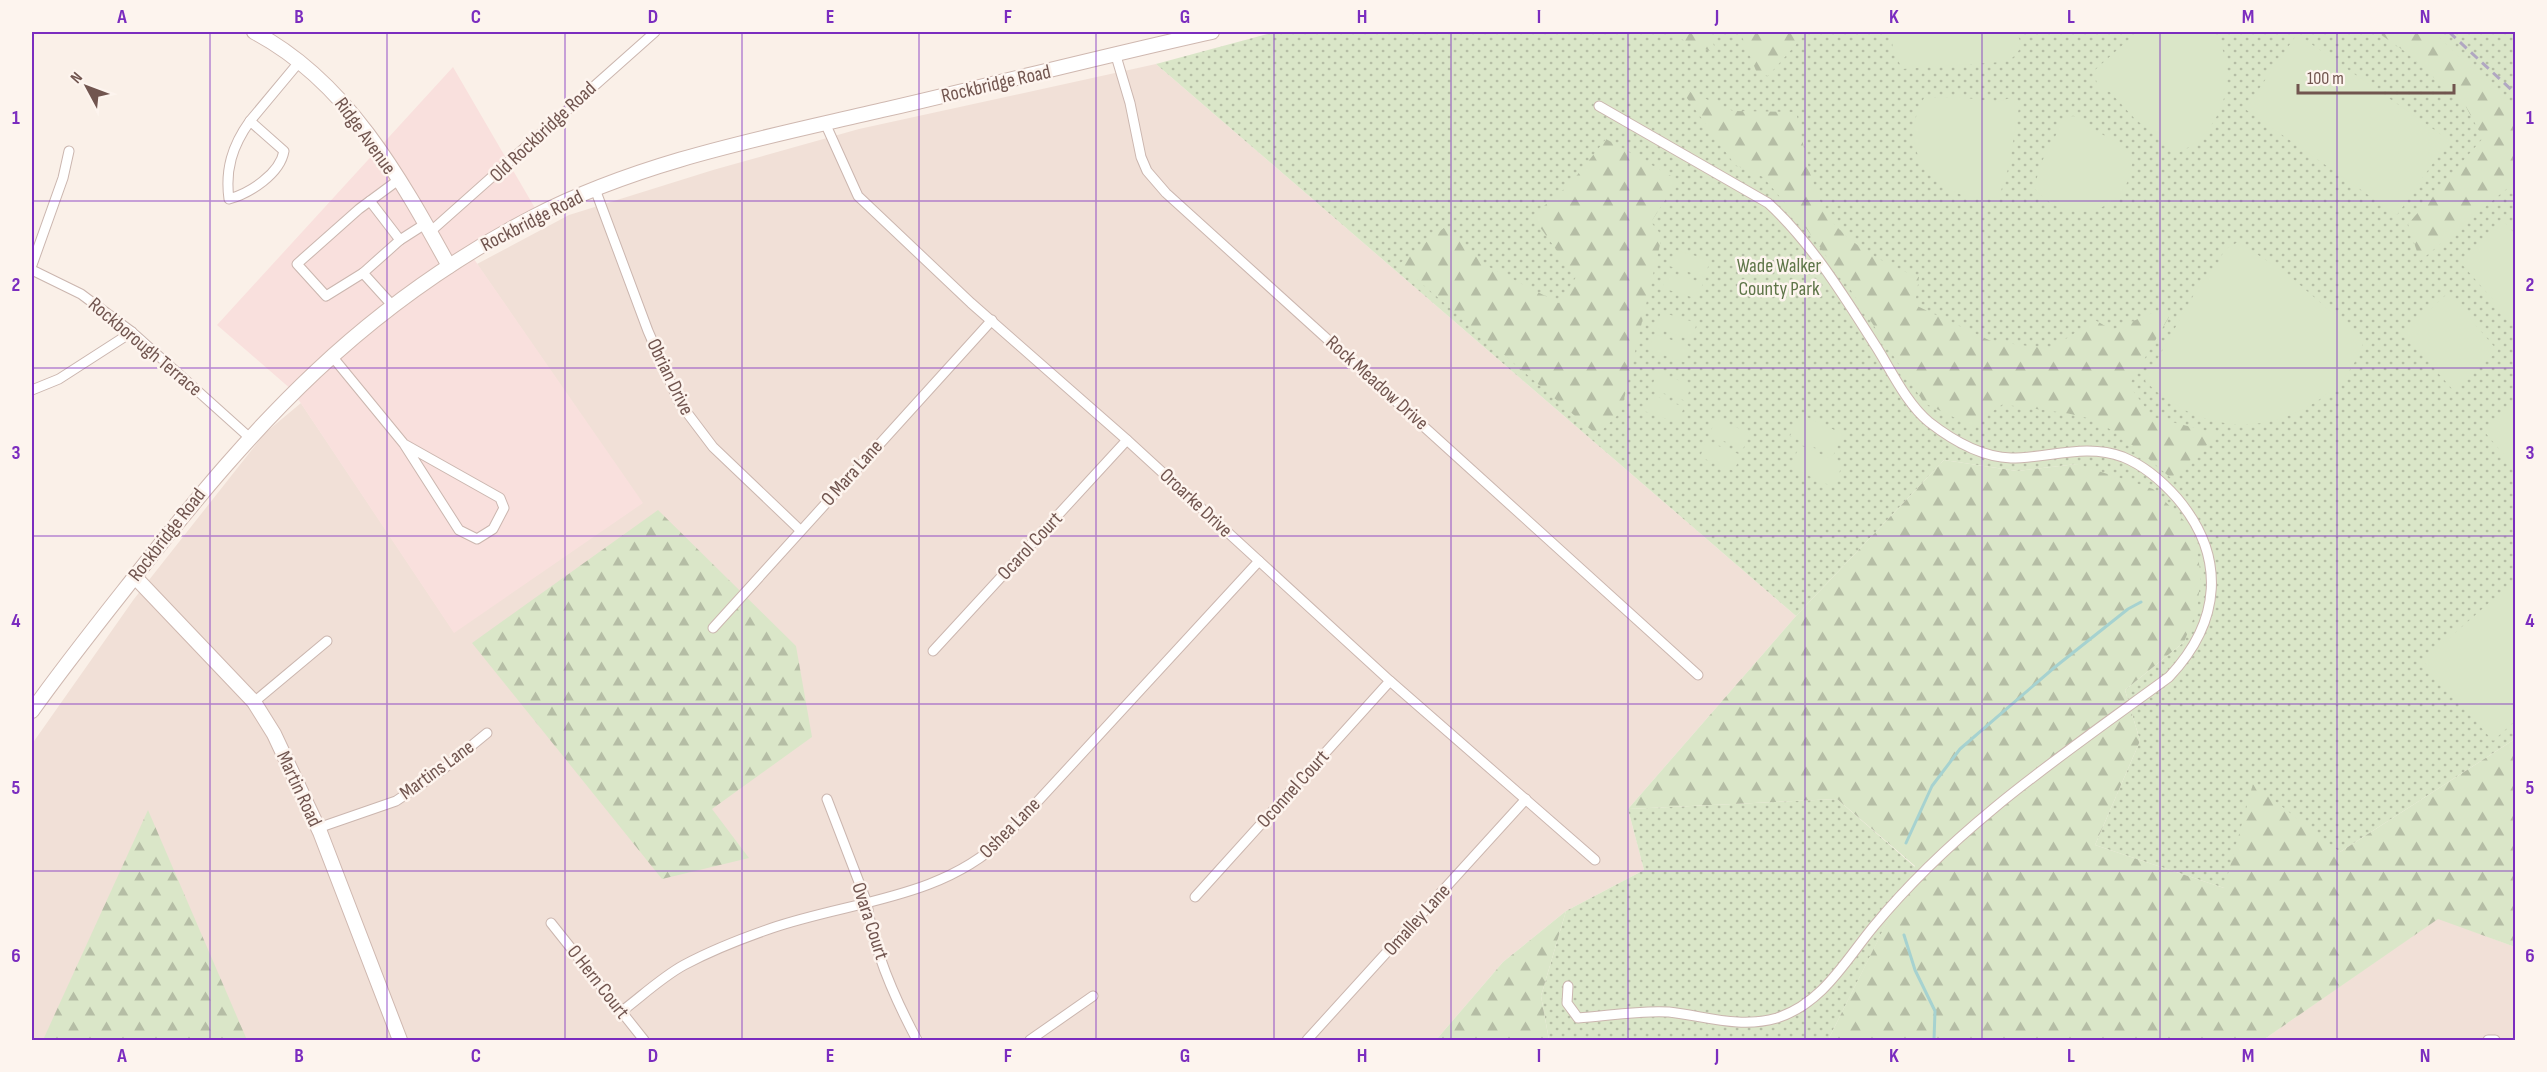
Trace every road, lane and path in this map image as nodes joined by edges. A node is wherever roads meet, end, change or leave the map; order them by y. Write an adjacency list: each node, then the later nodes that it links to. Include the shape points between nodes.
1 (254, 32): 5 (main road, Ridge Avenue)
2 (655, 32): 13 (street, Old Rockbridge Road)
3 (1212, 32): 4 (main road, Rockbridge Road)
4 (1116, 56): 8 (main road, Rockbridge Road); 32 (street, Rock Meadow Drive, via 1141,157 1147,171 1166,193)
5 (300, 61): 7 (street); 10 (main road, Ridge Avenue, via 365,130)
6 (1599, 106): 44 (street, via 1768,203 1784,218 1862,324 1908,398 1928,421 1971,450 2009,458 2093,451 2123,457 2150,471 2188,510 2200,530 2210,559 2211,590 2200,635 2184,662 1968,830 1898,899 1830,984 1806,1004 1778,1017 1744,1023 1667,1012 1578,1017 1567,1003)
7 (250, 121): 7 (street, via 238,137 227,172 230,200 243,195 282,160 284,151)
8 (825, 123): 11 (main road, Rockbridge Road, via 702,152); 19 (street, Oroarke Drive, via 858,196)
9 (69, 151): 16 (street)
10 (397, 181): 12 (street); 13 (main road, Ridge Avenue)
11 (595, 189): 15 (main road, Rockbridge Road, via 534,216); 26 (street, Obrian Drive, via 678,402 713,447)
12 (370, 201): 14 (street); 17 (street, Old Rockbridge Road, via 297,264 326,296)
13 (428, 228): 14 (street, Old Rockbridge Road); 15 (main road, Ridge Avenue)
14 (400, 240): 17 (street, Old Rockbridge Road)
15 (449, 266): 18 (main road, Rockbridge Road)
16 (32, 268): 20 (street, Rockborough Terrace, via 81,294)
17 (363, 273): 18 (street)
18 (392, 305): 21 (main road, Rockbridge Road)
19 (992, 320): 24 (street, Oroarke Drive); 26 (street, O Mara Lane)
20 (132, 332): 22 (street, via 59,379); 23 (street, Rockborough Terrace)
21 (331, 355): 23 (main road, Rockbridge Road); 25 (street)
22 (32, 390)
23 (249, 438): 28 (main road, Rockbridge Road, via 209,482)
24 (1127, 440): 27 (street, Oroarke Drive); 31 (street, Ocarol Court)
25 (404, 444): 25 (street, via 459,530 477,539 493,529 504,508 500,498)
26 (800, 530): 29 (street, O Mara Lane)
27 (1259, 561): 33 (street, Oroarke Drive); 42 (street, Oshea Lane, via 992,849 953,875)
28 (135, 577): 34 (main road, Martin Road); 35 (main road, Rockbridge Road)
29 (713, 628)
30 (327, 641): 34 (street)
31 (933, 651)
32 (1698, 675)
33 (1390, 681): 38 (street, Oroarke Drive); 41 (street, Oconnel Court)
34 (254, 702): 39 (main road, Martin Road, via 274,734)
35 (32, 711)
36 (487, 734): 39 (street, Martins Lane, via 396,801)
37 (827, 799): 42 (street, Ovara Court)
38 (1527, 799): 40 (street, Oroarke Drive); 51 (street, Omalley Lane)
39 (318, 828): 47 (main road, Martin Road)
40 (1595, 860)
41 (1195, 897)
42 (867, 903): 46 (street, Oshea Lane, via 775,927 682,965); 49 (street, Ovara Court, via 869,921 898,1005)
43 (551, 923): 46 (street, O Hern Court)
44 (1568, 986)
45 (1093, 996): 50 (street)
46 (622, 1011): 48 (street, O Hern Court)
47 (400, 1041)
48 (644, 1041)
49 (917, 1041)
50 (1030, 1041)
51 (1307, 1041)
52 (2488, 1041): 53 (street)
53 (2494, 1041)

